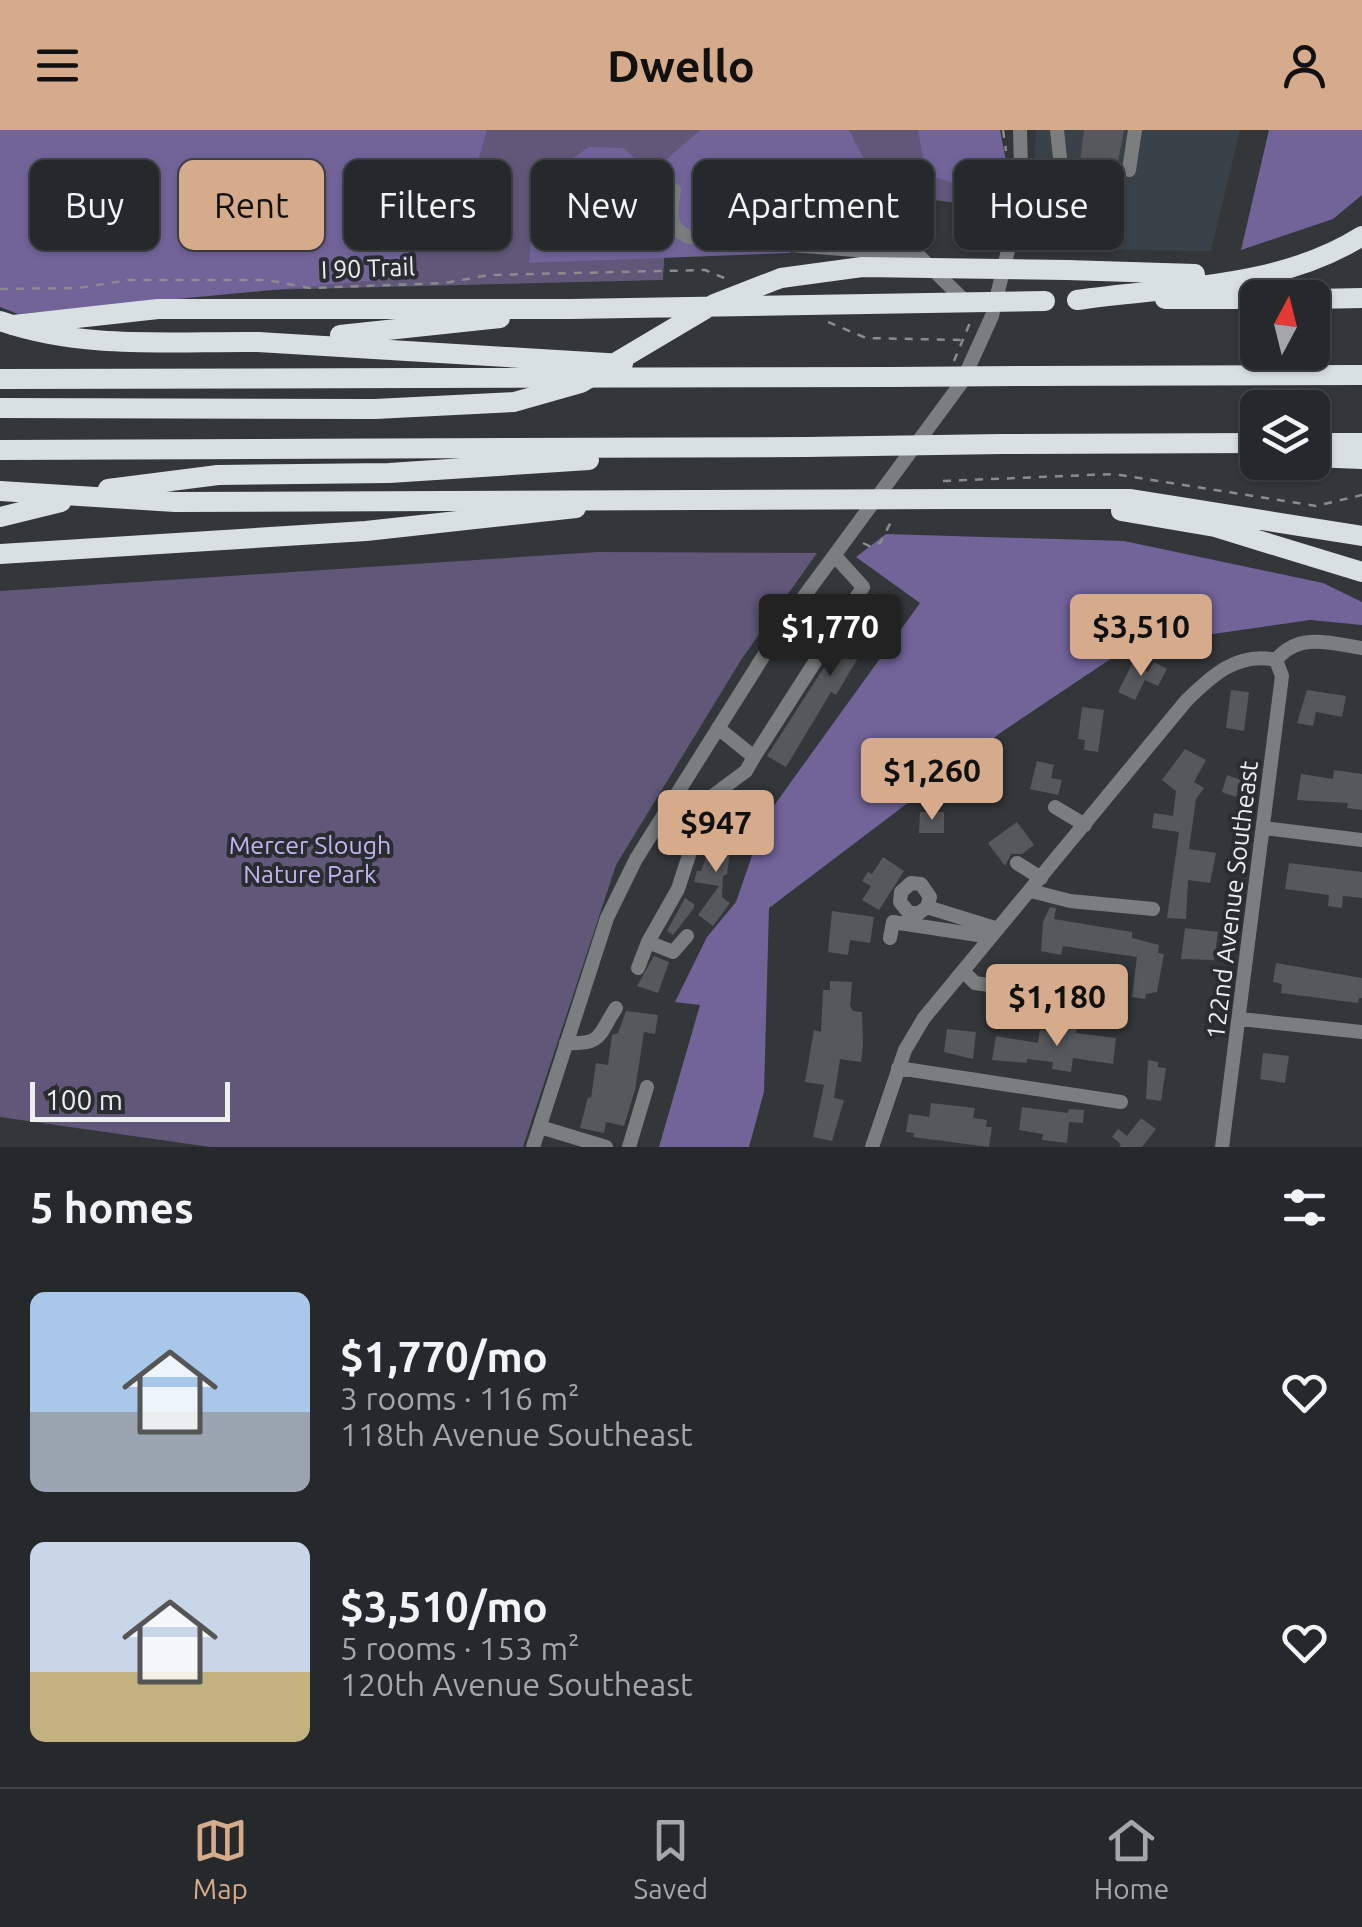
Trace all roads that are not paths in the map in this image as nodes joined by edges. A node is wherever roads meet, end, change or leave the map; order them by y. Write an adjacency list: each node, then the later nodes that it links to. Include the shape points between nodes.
1 (1020, 130): 36 (street, via 1012,230 987,328 948,404)
2 (1056, 130): 4 (street)
3 (1134, 130): 5 (street)
4 (1060, 160)
5 (1130, 170)
6 (674, 190): 14 (street, via 670,221 688,237 918,254)
7 (1362, 236): 8 (highway)
8 (1312, 262): 12 (highway, via 1266,276); 20 (highway, bridge, via 1208,274 862,266 782,278 714,304 582,384 514,402 375,409)
9 (1330, 298): 10 (highway)
10 (1362, 298)
11 (1240, 299): 12 (highway)
12 (1078, 300): 13 (highway, bridge)
13 (570, 308): 15 (highway, bridge, via 158,309); 16 (highway)
14 (974, 310)
15 (0, 324): 16 (highway, bridge, via 94,340)
16 (258, 342): 17 (highway, bridge, via 594,362)
17 (689, 375): 18 (highway, bridge); 19 (highway, bridge)
18 (1362, 375)
19 (0, 378)
20 (0, 408)
21 (1092, 443): 22 (highway); 25 (highway, bridge); 27 (highway)
22 (1240, 443)
23 (1330, 443): 24 (highway)
24 (1362, 443)
25 (806, 447): 26 (highway); 33 (highway, bridge, via 389,473 202,477 99,491)
26 (0, 450)
27 (1240, 453)
28 (1330, 458): 29 (highway)
29 (1362, 459)
30 (0, 490): 31 (highway, bridge, via 175,502)
31 (695, 498): 32 (highway, bridge); 35 (highway, bridge, via 366,531)
32 (1010, 498): 34 (highway, via 1131,499); 37 (highway, via 1214,528)
33 (0, 517)
34 (1362, 536)
35 (0, 554)
36 (835, 556): 40 (street); 41 (street, via 863,587)
37 (1362, 572)
38 (1362, 648): 39 (street, via 1311,640)
39 (1276, 660): 43 (street, via 1245,659 1206,681); 44 (street, 122nd Avenue Southeast, via 1282,676)
40 (718, 728): 41 (street); 61 (street, via 622,885)
41 (754, 757): 54 (street, via 707,800 678,889)
42 (1054, 808): 43 (street)
43 (1085, 824): 47 (street)
44 (1264, 828): 45 (street); 59 (street, 122nd Avenue Southeast)
45 (1362, 840)
46 (1017, 863): 47 (street)
47 (1040, 878): 48 (street)
48 (1030, 891): 50 (street); 51 (street)
49 (928, 907): 51 (street)
50 (1153, 910)
51 (994, 933): 53 (street, via 893,922); 56 (street)
52 (687, 936): 54 (street, via 673,952)
53 (890, 938)
54 (648, 942): 55 (street)
55 (638, 968)
56 (963, 971): 57 (street, via 975,983 1060,994); 62 (street, via 924,1018)
57 (1064, 983)
58 (616, 1008): 61 (street, via 594,1042)
59 (1240, 1019): 60 (street); 70 (street, 122nd Avenue Southeast)
60 (1362, 1032)
61 (566, 1043): 65 (street)
62 (898, 1068): 64 (street); 69 (street)
63 (646, 1087): 68 (street)
64 (1121, 1102)
65 (540, 1126): 66 (street); 67 (street)
66 (534, 1147)
67 (606, 1147)
68 (629, 1147)
69 (872, 1147)
70 (1222, 1147)

